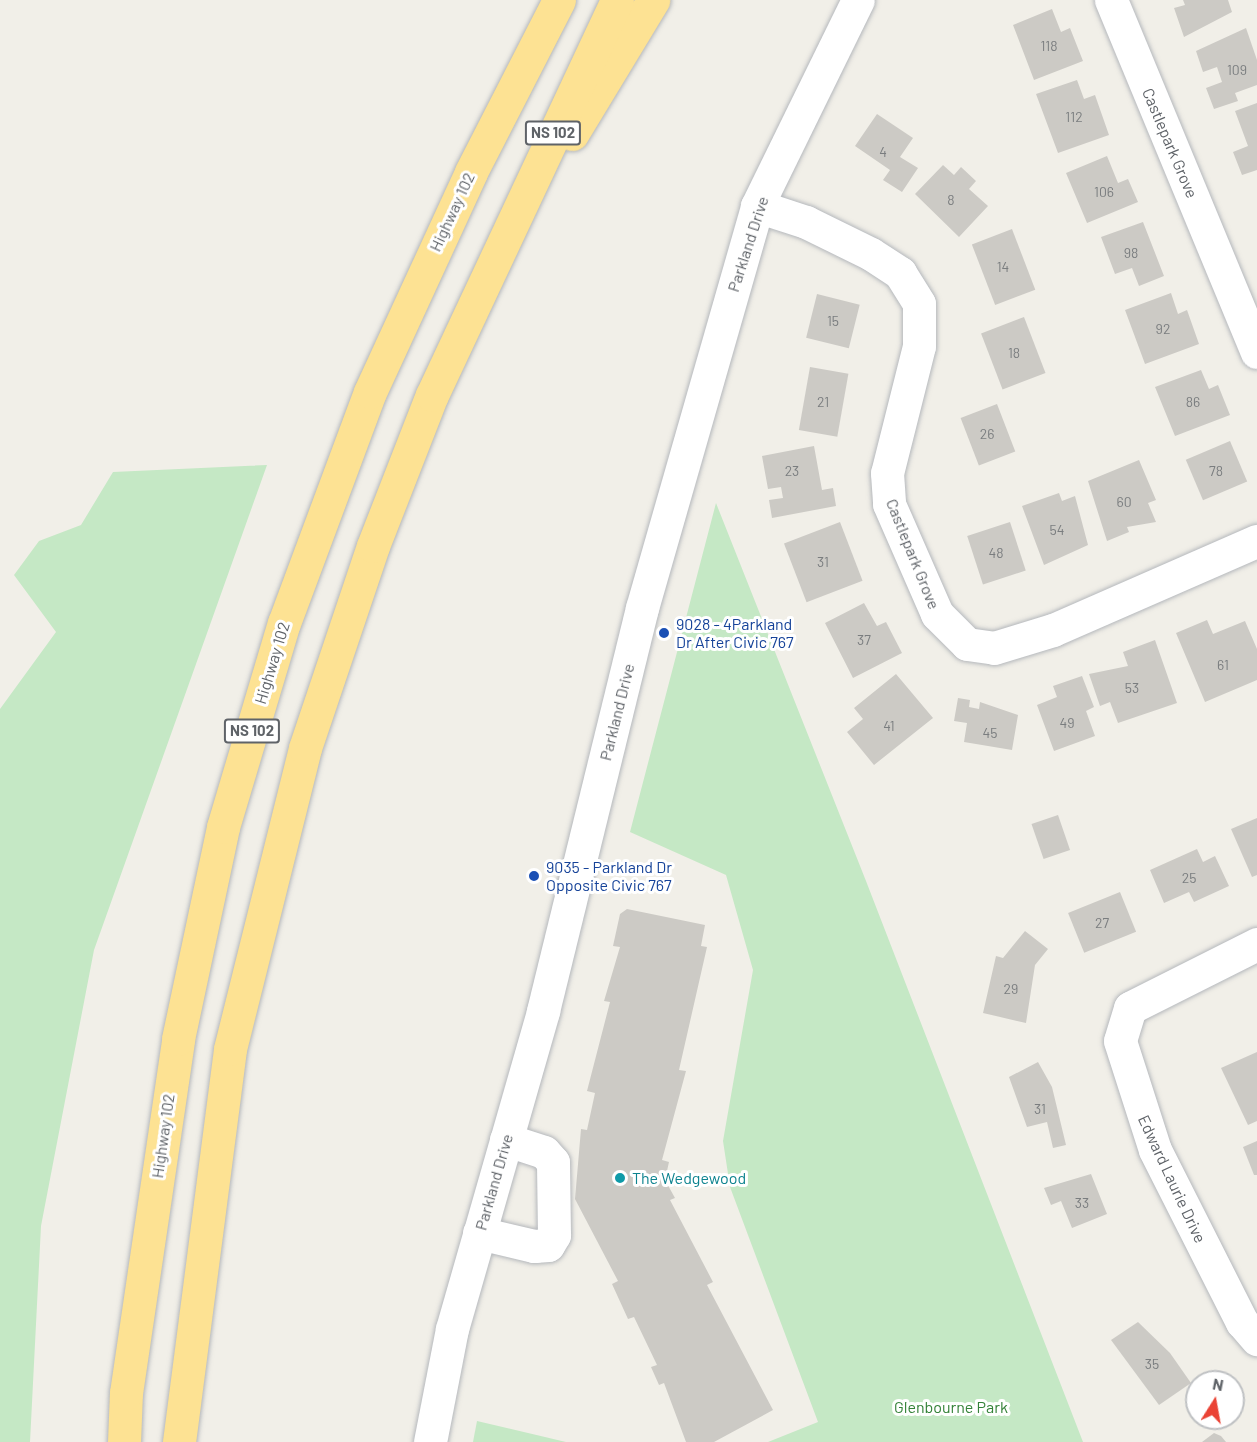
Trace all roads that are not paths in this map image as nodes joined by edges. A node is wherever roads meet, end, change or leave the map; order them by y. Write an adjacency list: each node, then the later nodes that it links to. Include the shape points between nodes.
1 (553, 0): 7 (highway)
2 (559, 0): 7 (highway, Highway 102 / NS 102)
3 (617, 0): 9 (highway, NS 102)
4 (653, 0): 9 (highway)
5 (858, 0): 8 (street, Parkland Drive)
6 (1111, 0): 10 (street, Castlepark Grove)
7 (526, 63): 16 (highway, Highway 102 / NS 102, via 370,392 284,623 223,827 178,1039 126,1393)
8 (757, 206): 11 (street, Castlepark Grove, via 806,222 871,254 900,273 919,304 919,345 887,473 889,504 937,614 967,644 994,648 1053,630); 13 (street, Parkland Drive, via 642,608)
9 (492, 267): 17 (highway, NS 102, via 432,395 373,546 305,748 230,1049)
10 (1257, 352)
11 (1257, 541)
12 (1257, 944): 15 (street, Edward Laurie Drive, via 1130,1008 1119,1041 1155,1150 1242,1322)
13 (506, 1140): 14 (street, Parkland Drive); 14 (street, via 544,1152 553,1162 554,1235 548,1245 534,1246)
14 (480, 1233): 18 (street, Parkland Drive, via 452,1329)
15 (1257, 1338)
16 (124, 1442)
17 (180, 1442)
18 (430, 1442)

